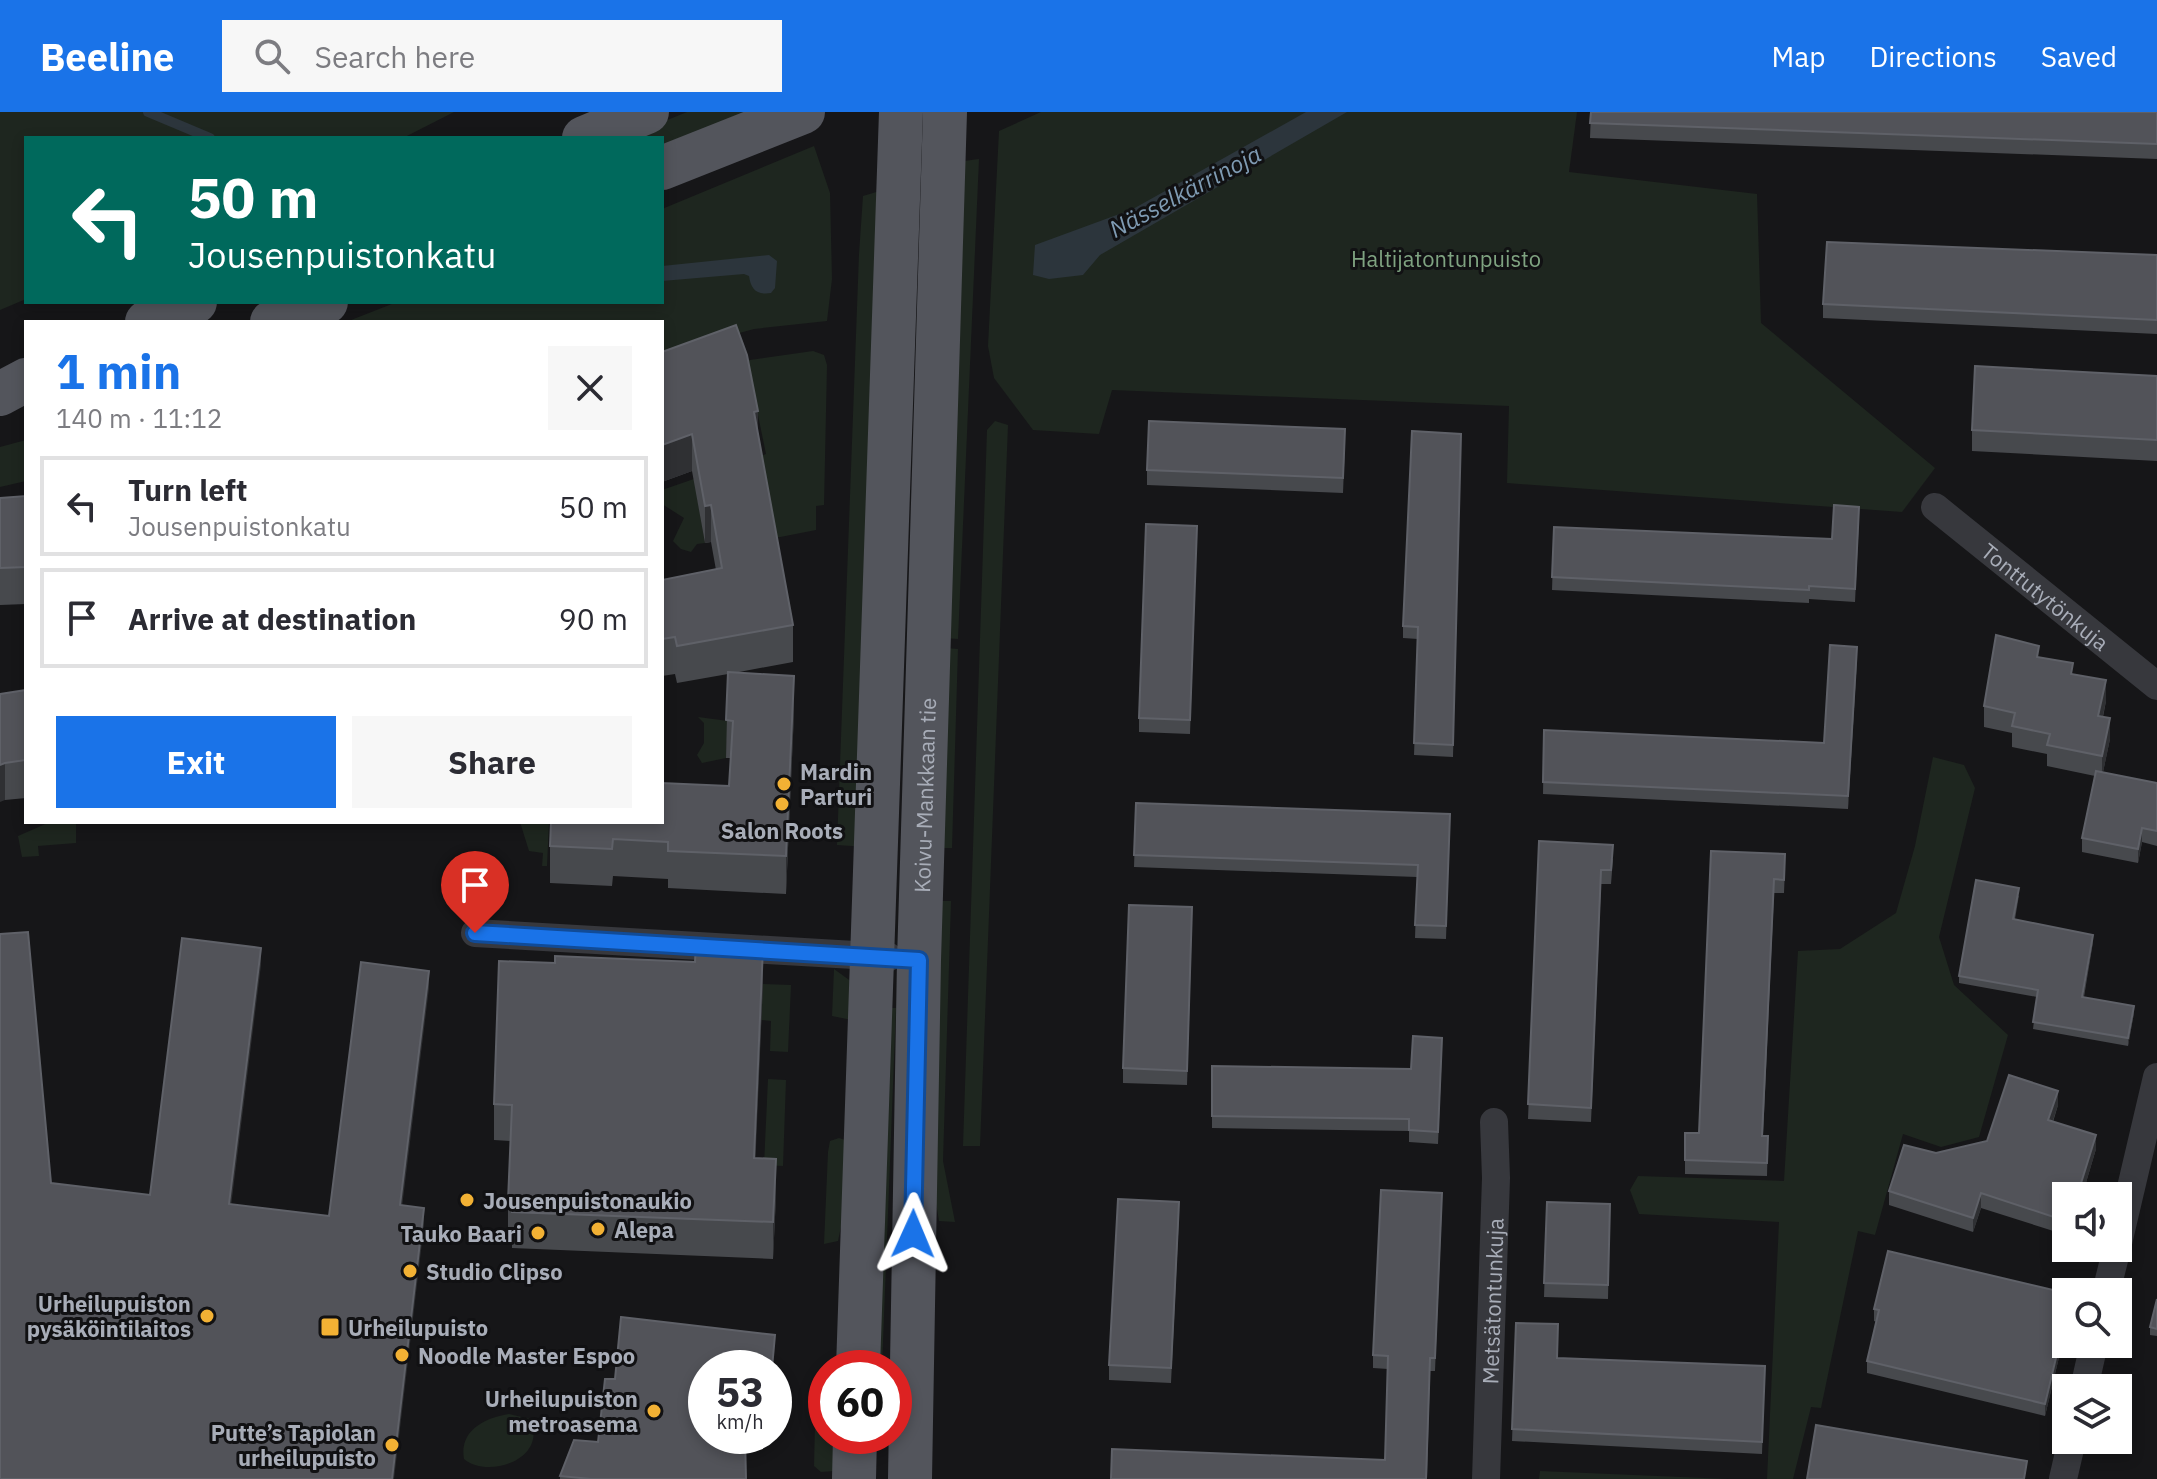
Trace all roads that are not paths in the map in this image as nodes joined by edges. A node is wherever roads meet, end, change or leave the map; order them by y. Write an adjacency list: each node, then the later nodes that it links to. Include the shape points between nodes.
1 (647, 112): 5 (main road)
2 (803, 112): 6 (main road)
3 (901, 112): 18 (main road, Koivu-Mankkaan tie)
4 (945, 112): 19 (main road, Koivu-Mankkaan tie)
5 (589, 136)
6 (664, 167)
7 (190, 304): 9 (main road)
8 (321, 304): 10 (main road)
9 (152, 320)
10 (277, 320)
11 (24, 381): 12 (main road)
12 (0, 394)
13 (24, 412): 14 (main road)
14 (0, 420)
15 (1935, 507): 16 (street, Tonttutytönkuja)
16 (2157, 686)
17 (475, 933): 18 (street)
18 (875, 955): 19 (street); 23 (main road, Koivu-Mankkaan tie)
19 (919, 960): 27 (main road, Koivu-Mankkaan tie)
20 (2157, 1077): 22 (street)
21 (1494, 1122): 28 (street, Metsätontunkuja)
22 (2132, 1182)
23 (859, 1350)
24 (855, 1454): 26 (main road)
25 (2069, 1454): 29 (street)
26 (854, 1479)
27 (910, 1479)
28 (1486, 1479)
29 (2063, 1479)

